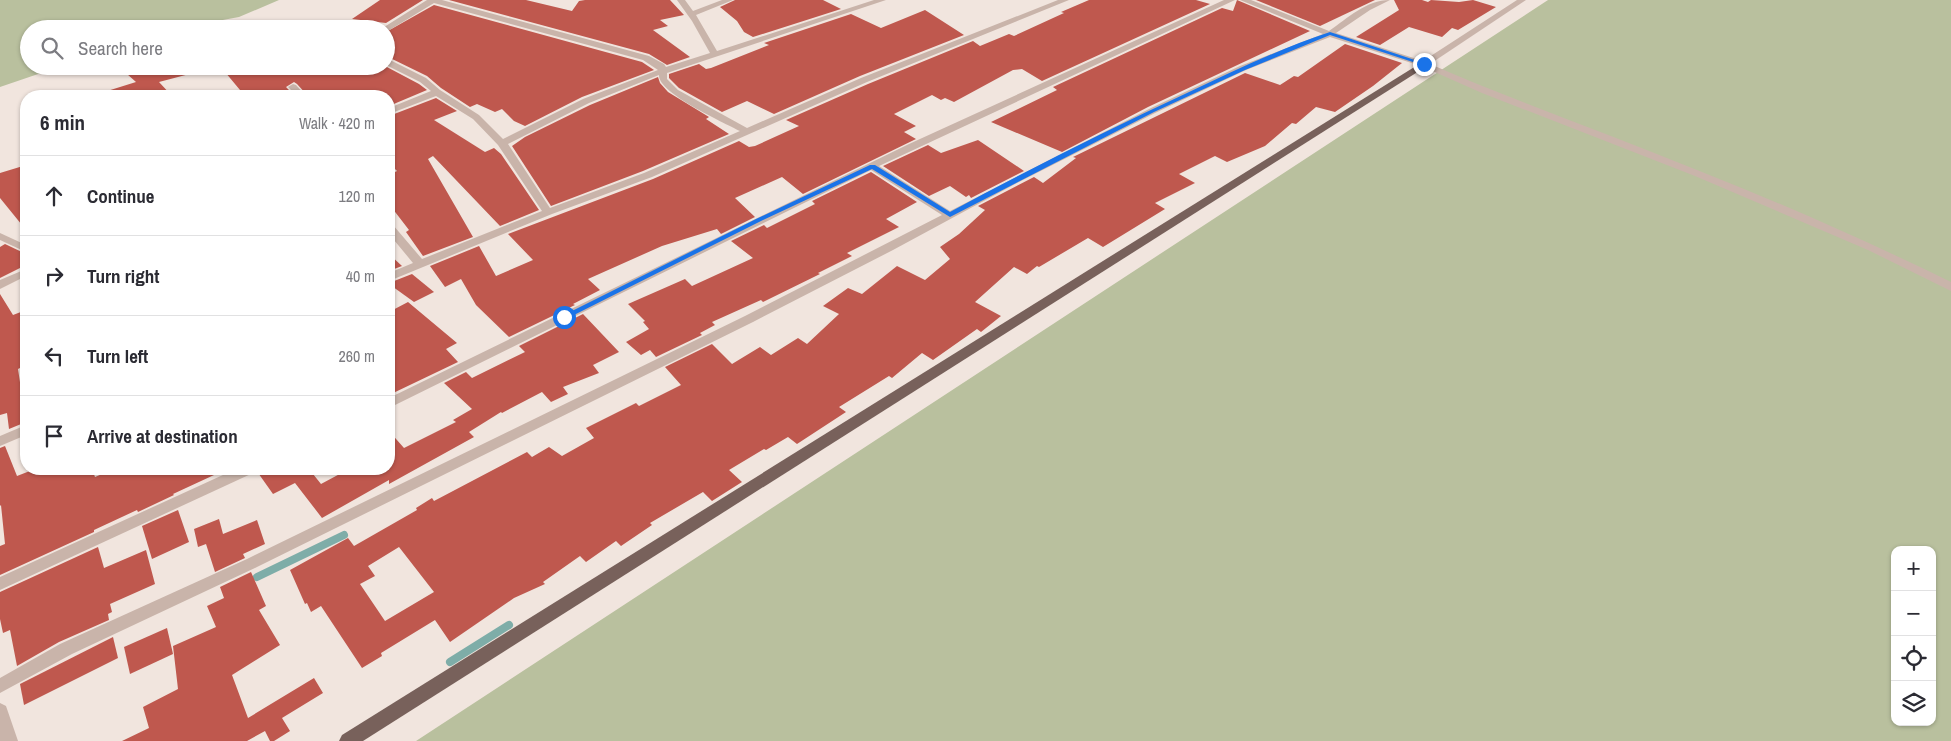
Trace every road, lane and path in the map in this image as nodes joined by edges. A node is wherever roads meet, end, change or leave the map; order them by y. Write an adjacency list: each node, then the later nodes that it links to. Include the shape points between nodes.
1 (434, 0): 11 (street); 16 (street, via 646,58)
2 (681, 0): 10 (street)
3 (729, 0): 10 (street)
4 (882, 0): 13 (street)
5 (1065, 0): 21 (street, via 873,76)
6 (1230, 0): 23 (street, via 1022,93)
7 (1244, 0): 12 (street)
8 (1386, 0): 12 (street, via 1367,8)
9 (1522, 0): 14 (street)
10 (690, 15): 13 (street)
11 (395, 23)
12 (1330, 34): 14 (street); 25 (street, via 1243,68 1152,111)
13 (714, 53): 16 (street)
14 (1424, 64): 33 (street, via 1699,174 1872,248); 42 (main road)
15 (395, 66): 19 (street, via 423,80)
16 (663, 71): 21 (street, via 663,80 675,92); 22 (street, via 586,100)
17 (293, 87): 18 (street)
18 (296, 90)
19 (437, 92): 20 (street); 22 (street, via 476,117)
20 (395, 109)
21 (748, 132): 24 (street, via 648,176)
22 (502, 143): 24 (street)
23 (872, 166): 25 (street); 34 (street)
24 (548, 212): 29 (street)
25 (950, 215): 39 (street, via 740,323 252,563 66,649)
26 (395, 234): 29 (street)
27 (0, 236): 28 (street)
28 (20, 246)
29 (420, 264): 30 (street)
30 (395, 274)
31 (20, 275): 32 (street)
32 (0, 285)
33 (1951, 287)
34 (395, 399)
35 (20, 433): 36 (street)
36 (0, 441)
37 (235, 475): 38 (street)
38 (0, 584)
39 (0, 686)
40 (0, 711): 41 (street)
41 (9, 741)
42 (348, 741)

